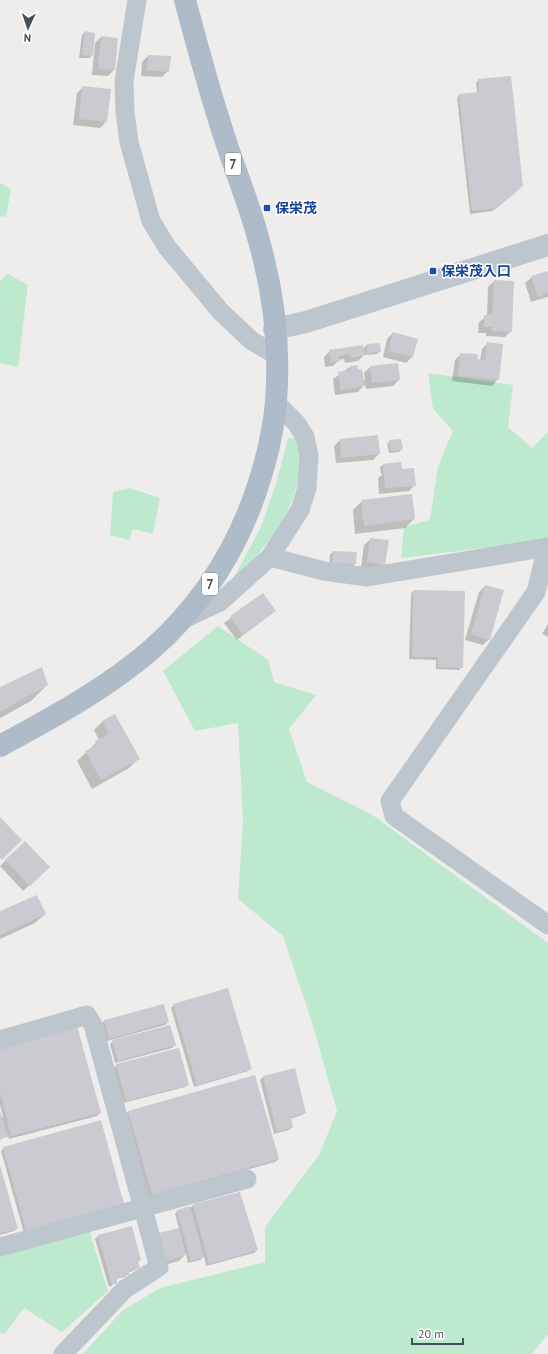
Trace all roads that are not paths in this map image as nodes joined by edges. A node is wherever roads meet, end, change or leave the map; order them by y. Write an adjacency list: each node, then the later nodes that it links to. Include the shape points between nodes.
1 (137, 0): 5 (street, via 124,81 125,112 128,142 151,220 167,247 221,312 252,341)
2 (185, 0): 4 (main road, 7, via 219,123 260,244 270,288)
3 (548, 246): 4 (street, via 306,322)
4 (274, 329): 5 (main road, 7)
5 (276, 355): 6 (main road, 7)
6 (276, 403): 8 (street, via 297,424 305,437 309,471 300,510); 9 (main road, 7, via 264,468 238,537 199,600)
7 (547, 547): 8 (street, via 367,577 324,571); 11 (street, via 536,592 390,801 394,816)
8 (270, 556): 9 (street, via 220,602)
9 (179, 622): 10 (main road, 7, via 153,648 123,672 72,707)
10 (0, 746)
11 (548, 926)
12 (0, 1040): 14 (street, via 87,1015 93,1025)
13 (247, 1179): 14 (street)
14 (143, 1208): 15 (street); 16 (street, via 159,1267 125,1289)
15 (0, 1247)
16 (63, 1354)

